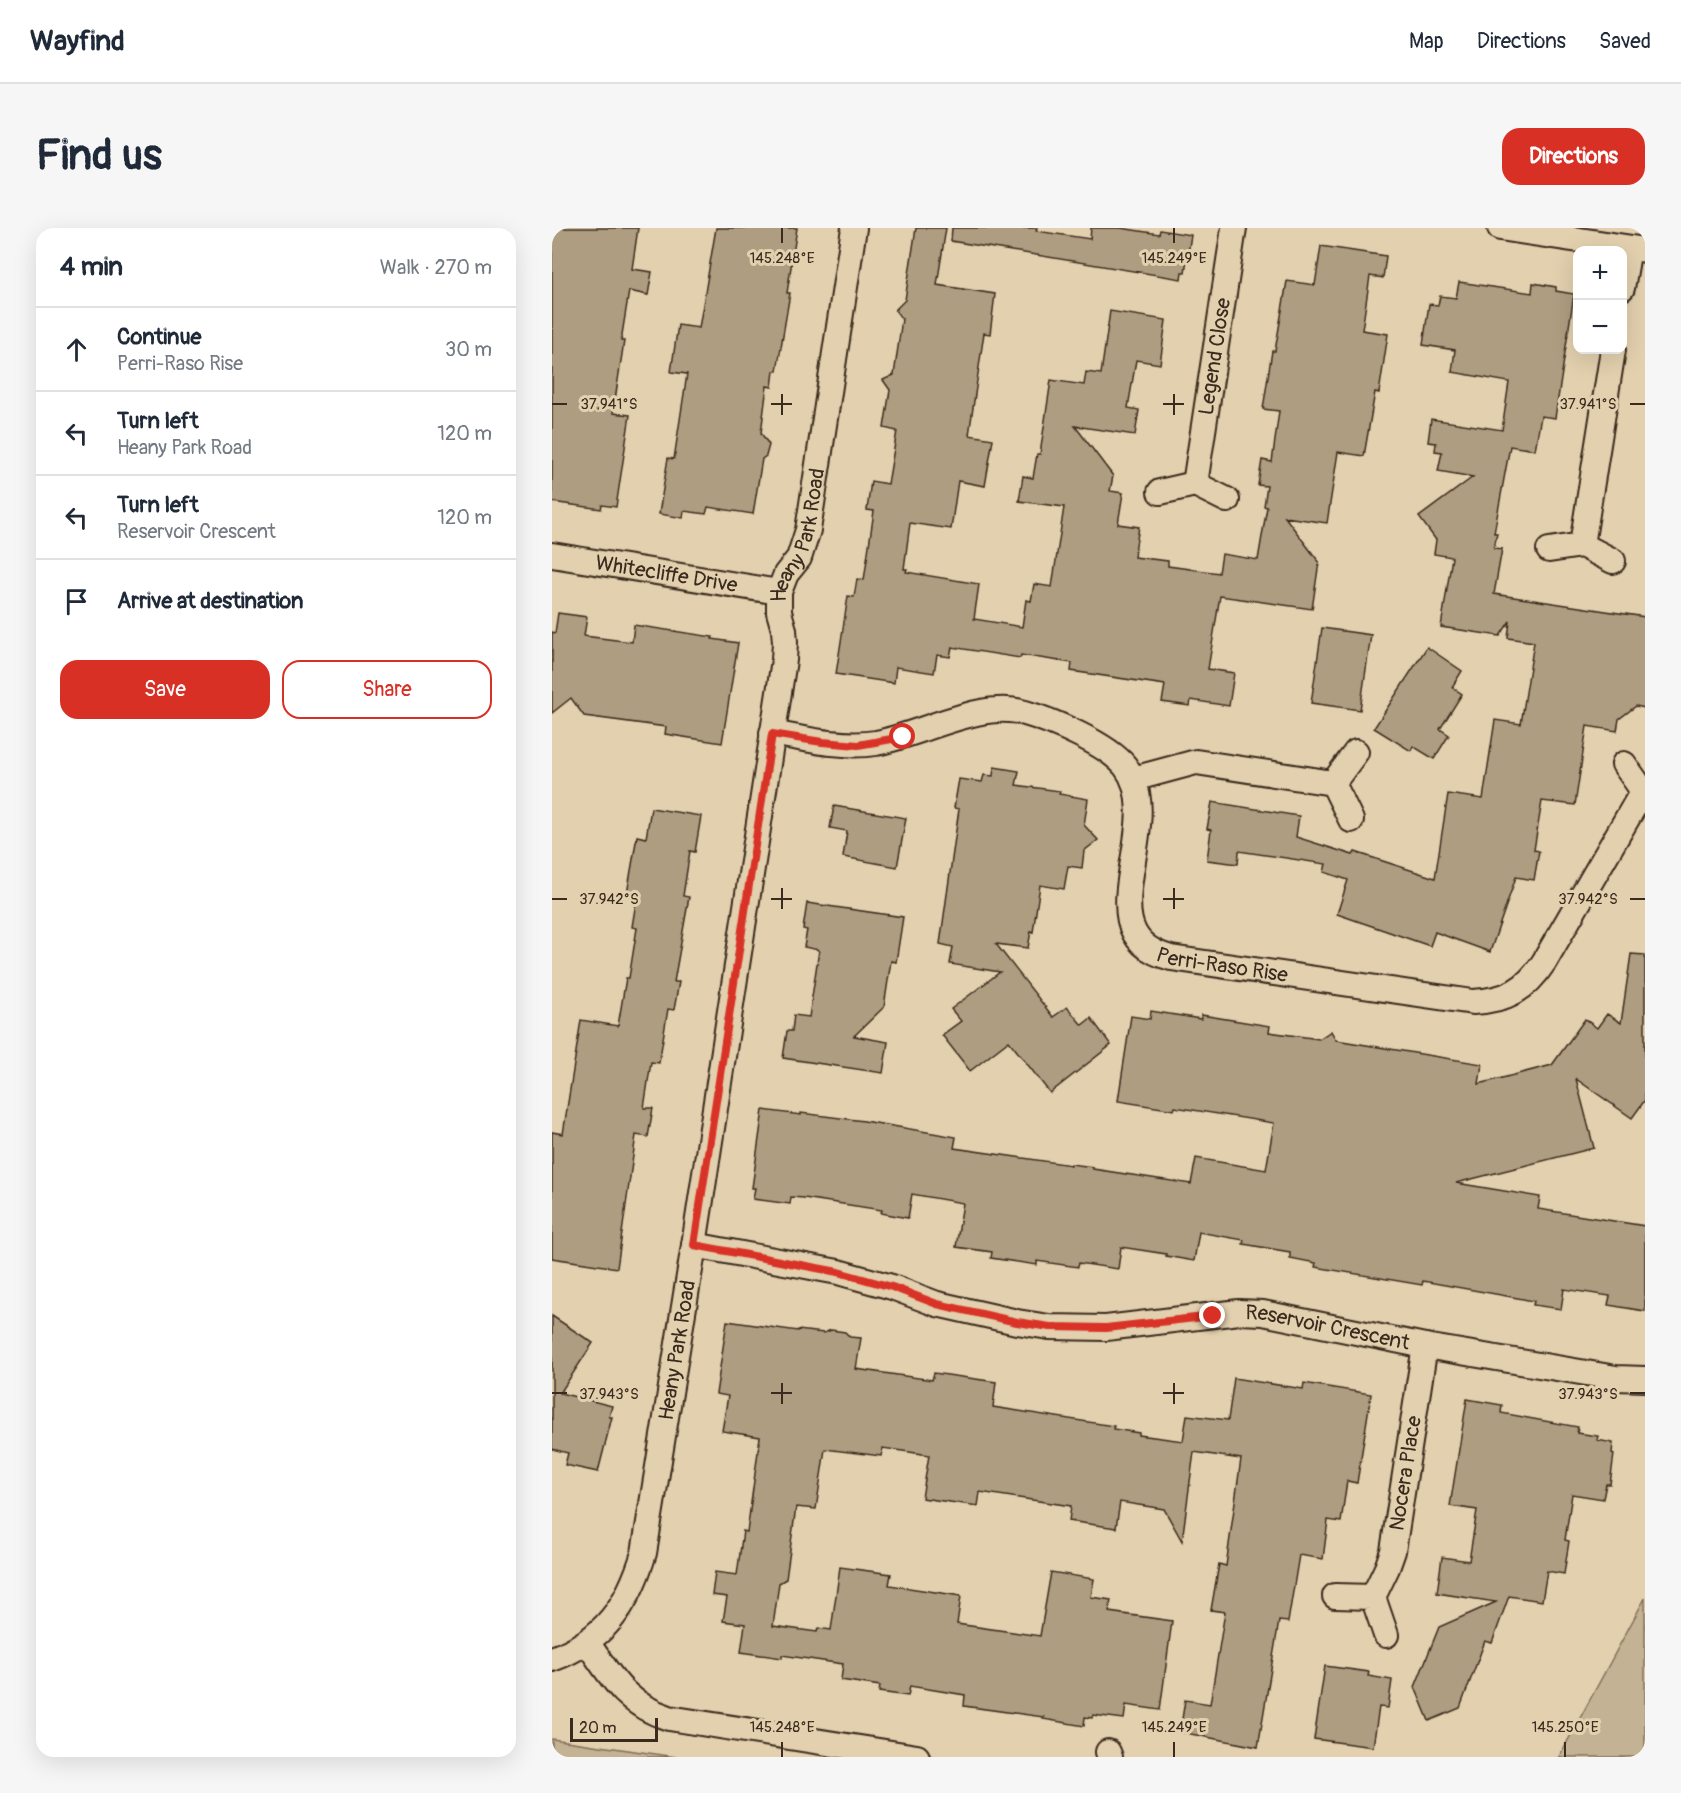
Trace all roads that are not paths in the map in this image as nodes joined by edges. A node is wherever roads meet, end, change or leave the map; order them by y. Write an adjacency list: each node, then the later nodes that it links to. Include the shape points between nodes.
1 (854, 228): 14 (street, Heany Park Road, via 808,530 799,558 786,574)
2 (1234, 228): 7 (street, Legend Close)
3 (1500, 228): 4 (street)
4 (1637, 249): 5 (street)
5 (1627, 277)
6 (1612, 354): 10 (street)
7 (1195, 484): 8 (street); 9 (street)
8 (1160, 492)
9 (1227, 500)
10 (1582, 544): 11 (street); 13 (street)
11 (1549, 550)
12 (552, 555): 14 (street, Whitecliffe Drive)
13 (1613, 561)
14 (779, 592): 15 (street, Heany Park Road, via 785,642)
15 (772, 734): 18 (street, Perri-Raso Rise, via 858,745 903,737 976,713 1014,711 1038,717 1102,746 1124,765); 22 (street, Heany Park Road)
16 (1356, 752): 19 (street)
17 (1624, 764): 20 (street, Perri-Raso Rise)
18 (1132, 778): 19 (street, via 1196,762); 20 (street, Perri-Raso Rise, via 1140,822 1127,903 1132,928 1149,949 1171,958 1473,1002 1507,996 1533,979)
19 (1334, 783): 21 (street)
20 (1644, 790)
21 (1351, 820)
22 (694, 1245): 23 (street, Reservoir Crescent, via 838,1272 937,1304 1039,1325 1106,1328 1239,1312 1263,1313); 28 (street, Heany Park Road, via 644,1553 622,1605)
23 (1425, 1346): 24 (street, Reservoir Crescent, via 1616,1378); 26 (street, Nocera Place, via 1393,1551)
24 (1645, 1379)
25 (1335, 1596): 26 (street)
26 (1373, 1597): 27 (street)
27 (1386, 1635)
28 (587, 1642): 29 (street, Heany Park Road); 30 (street, via 610,1677 650,1712)
29 (552, 1659)
30 (917, 1757)

